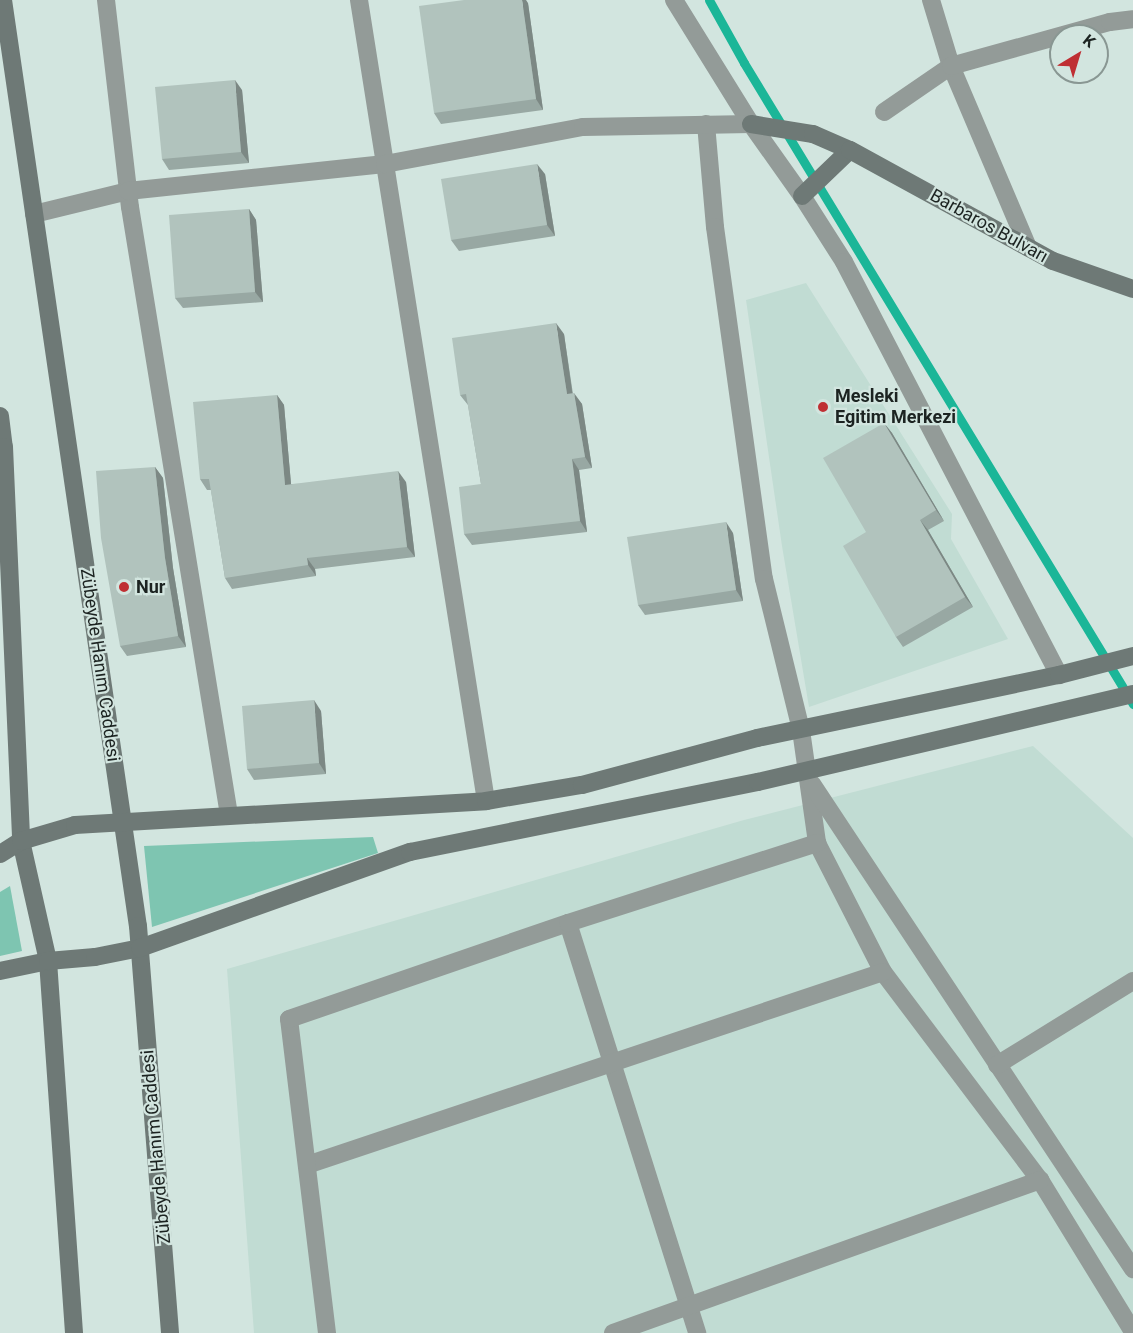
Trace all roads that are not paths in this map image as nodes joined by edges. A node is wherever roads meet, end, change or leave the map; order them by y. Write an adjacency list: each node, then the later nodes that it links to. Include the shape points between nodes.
1 (3, 0): 15 (street, Zübeyde Hanım Caddesi)
2 (106, 0): 13 (street)
3 (359, 0): 12 (street)
4 (674, 0): 10 (street)
5 (931, 0): 7 (street)
6 (1133, 19): 7 (street)
7 (951, 66): 8 (street); 16 (street)
8 (884, 112)
9 (706, 124): 10 (street); 12 (street, via 583,126); 23 (street, via 715,227 764,579)
10 (759, 124): 11 (street, Barbaros Bulvarı, via 813,134); 14 (street)
11 (850, 150): 14 (street); 16 (street, Barbaros Bulvarı)
12 (385, 164): 13 (street); 25 (street)
13 (128, 191): 15 (street); 26 (street)
14 (807, 191): 21 (street)
15 (34, 214): 27 (street, Zübeyde Hanım Caddesi)
16 (1028, 247): 17 (street, Barbaros Bulvarı, via 1053,261)
17 (1133, 289)
18 (0, 416): 19 (street)
19 (4, 561): 28 (street)
20 (1133, 656): 21 (street)
21 (1059, 675): 23 (street)
22 (1133, 694): 24 (street)
23 (801, 730): 24 (street); 25 (street, via 582,785)
24 (808, 775): 29 (street); 32 (street, via 410,852); 38 (street)
25 (486, 801): 26 (street)
26 (229, 815): 27 (street)
27 (123, 821): 28 (street, via 75,825); 32 (street, Zübeyde Hanım Caddesi)
28 (21, 842): 30 (street); 33 (street)
29 (818, 843): 31 (street); 35 (street)
30 (0, 854)
31 (568, 923): 37 (street); 39 (street, via 289,1019)
32 (140, 948): 33 (street); 45 (street, Zübeyde Hanım Caddesi)
33 (48, 961): 34 (street); 44 (street)
34 (0, 971)
35 (884, 972): 37 (street); 40 (street)
36 (1133, 981): 38 (street)
37 (612, 1064): 39 (street); 42 (street)
38 (997, 1065): 41 (street)
39 (307, 1165): 46 (street)
40 (1040, 1180): 42 (street); 43 (street)
41 (1133, 1269)
42 (688, 1305): 47 (street); 48 (street)
43 (1133, 1332)
44 (74, 1333)
45 (170, 1333)
46 (327, 1333)
47 (613, 1333)
48 (697, 1333)

